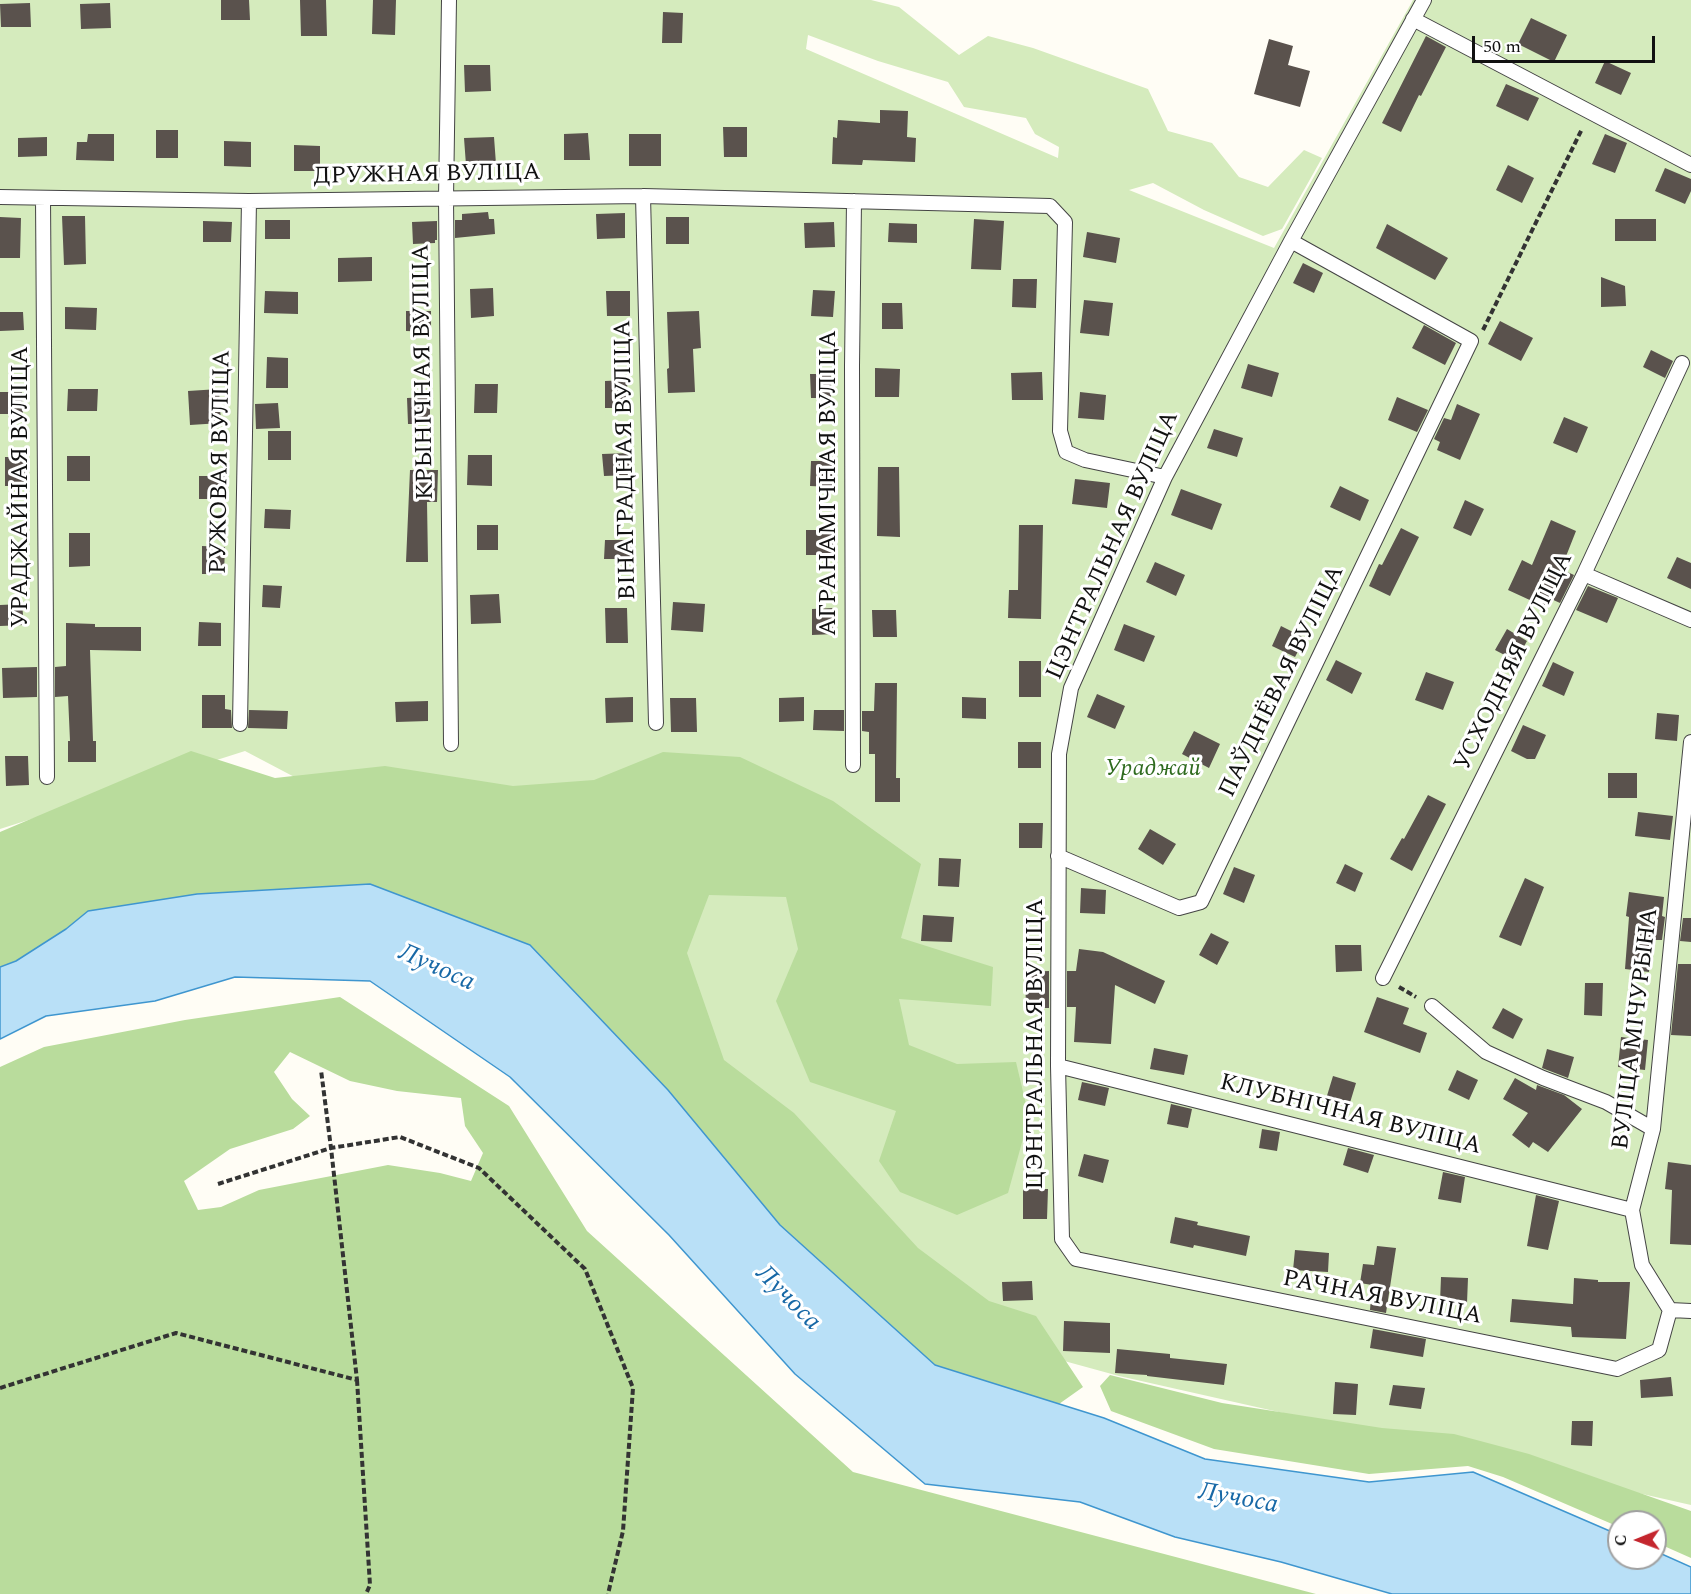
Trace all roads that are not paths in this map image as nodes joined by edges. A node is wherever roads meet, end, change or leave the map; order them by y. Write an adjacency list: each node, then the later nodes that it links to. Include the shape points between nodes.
1 (448, 0): 8 (lane, КРЫНІЧНАЯ ВУЛІЦА)
2 (1424, 0): 3 (lane, ЦЭНТРАЛЬНАЯ ВУЛІЦА)
3 (1413, 19): 4 (lane); 11 (lane, ЦЭНТРАЛЬНАЯ ВУЛІЦА)
4 (1691, 165)
5 (643, 196): 8 (lane, ДРУЖНАЯ ВУЛІЦА); 10 (lane, ДРУЖНАЯ ВУЛІЦА); 16 (lane, ВІНАГРАДНАЯ ВУЛІЦА)
6 (0, 197): 7 (lane, ДРУЖНАЯ ВУЛІЦА)
7 (43, 198): 9 (lane, ДРУЖНАЯ ВУЛІЦА); 21 (lane, УРАДЖАЙНАЯ ВУЛІЦА)
8 (446, 198): 9 (lane, ДРУЖНАЯ ВУЛІЦА); 19 (lane, КРЫНІЧНАЯ ВУЛІЦА)
9 (249, 201): 17 (lane, РУЖОВАЯ ВУЛІЦА)
10 (855, 201): 13 (lane, ДРУЖНАЯ ВУЛІЦА, via 1050,206 1065,222 1060,431 1066,452 1085,460); 20 (lane, АГРАНАМІЧНАЯ ВУЛІЦА)
11 (1291, 240): 13 (lane, ЦЭНТРАЛЬНАЯ ВУЛІЦА); 22 (lane, ПАЎДНЁВАЯ ВУЛІЦА, via 1471,341 1202,902 1179,908)
12 (1682, 363): 14 (lane, УСХОДНЯЯ ВУЛІЦА)
13 (1165, 477): 22 (lane, ЦЭНТРАЛЬНАЯ ВУЛІЦА, via 1071,688 1059,754)
14 (1584, 574): 15 (lane); 23 (lane, УСХОДНЯЯ ВУЛІЦА)
15 (1691, 620)
16 (656, 723)
17 (240, 724)
18 (1691, 742): 26 (lane, ВУЛІЦА МІЧУРЫНА)
19 (451, 744)
20 (853, 765)
21 (47, 777)
22 (1058, 856): 25 (lane, ЦЭНТРАЛЬНАЯ ВУЛІЦА)
23 (1383, 978)
24 (1432, 1006): 26 (lane, via 1486,1052 1606,1102)
25 (1058, 1066): 27 (lane, КЛУБНІЧНАЯ ВУЛІЦА); 28 (lane, ЦЭНТРАЛЬНАЯ ВУЛІЦА)
26 (1653, 1129): 27 (lane, ВУЛІЦА МІЧУРЫНА)
27 (1632, 1210): 29 (lane, ВУЛІЦА МІЧУРЫНА, via 1641,1265)
28 (1062, 1239): 29 (lane, РАЧНАЯ ВУЛІЦА, via 1076,1259 1617,1369 1659,1350)
29 (1670, 1310): 30 (lane)
30 (1691, 1311)

